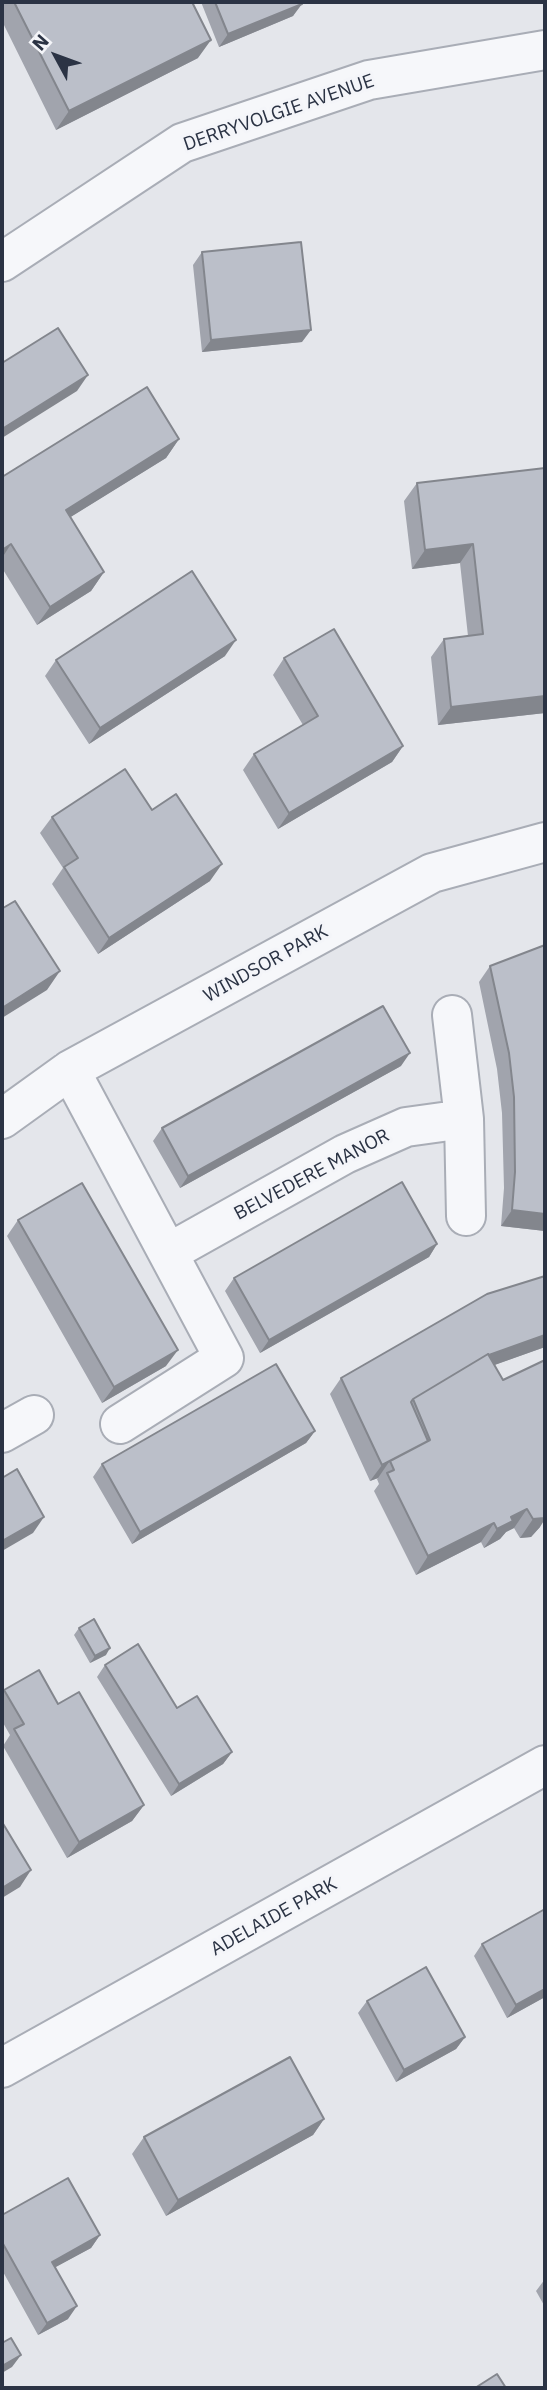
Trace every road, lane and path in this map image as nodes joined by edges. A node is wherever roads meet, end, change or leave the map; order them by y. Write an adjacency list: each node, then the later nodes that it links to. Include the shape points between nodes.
1 (545, 50): 2 (street, DERRYVOLGIE AVENUE, via 369,80 183,143)
2 (2, 262)
3 (545, 842): 5 (street, WINDSOR PARK, via 432,873)
4 (452, 1015): 7 (street)
5 (70, 1070): 6 (street, WINDSOR PARK); 9 (street)
6 (2, 1119)
7 (464, 1119): 8 (street); 9 (street, BELVEDERE MANOR, via 406,1127 345,1154)
8 (466, 1216)
9 (168, 1253): 10 (street, via 224,1358)
10 (120, 1424)
11 (545, 1765): 12 (street, ADELAIDE PARK)
12 (2, 2068)

